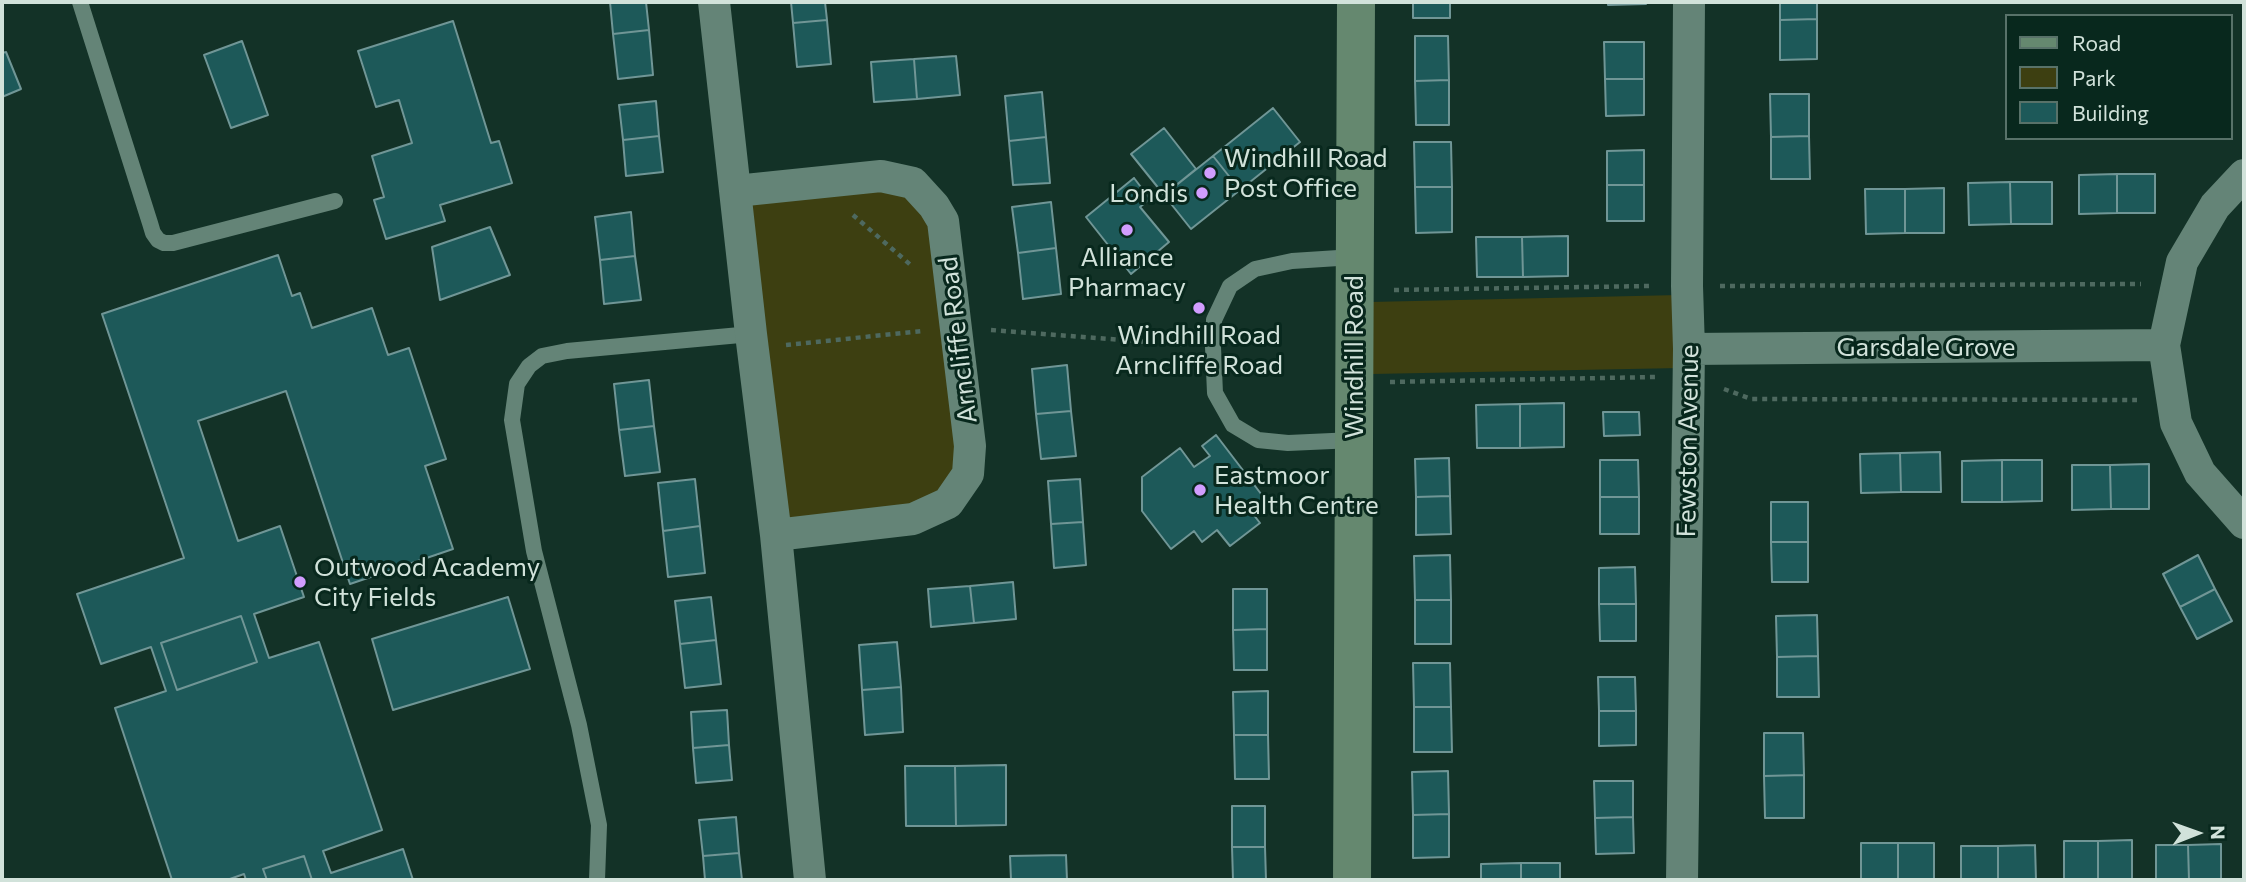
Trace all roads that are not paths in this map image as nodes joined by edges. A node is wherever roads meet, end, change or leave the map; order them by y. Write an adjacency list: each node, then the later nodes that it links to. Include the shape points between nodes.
1 (80, 2): 7 (lane, via 158,240 173,243)
2 (714, 2): 6 (street)
3 (1356, 2): 8 (street, Windhill Road)
4 (1689, 2): 11 (street, Fewston Avenue)
5 (2244, 175): 10 (street, via 2215,206 2182,262)
6 (736, 191): 9 (street); 14 (street, Arncliffe Road, via 881,176 914,183 943,221 970,446 968,474 948,503 913,519)
7 (335, 201)
8 (1354, 274): 12 (street, Windhill Road); 12 (lane, via 1292,261 1255,269 1230,286 1214,320 1213,347 1215,393 1233,425 1258,440)
9 (751, 334): 14 (street); 15 (lane, via 542,356 517,384 512,420 534,551 579,725 599,825)
10 (2164, 345): 11 (street, Garsdale Grove); 13 (street, via 2176,423 2200,473)
11 (1689, 362): 18 (street, Fewston Avenue)
12 (1354, 440): 17 (street, Windhill Road)
13 (2244, 523)
14 (776, 535): 16 (street)
15 (597, 880)
16 (810, 880)
17 (1352, 880)
18 (1682, 880)

